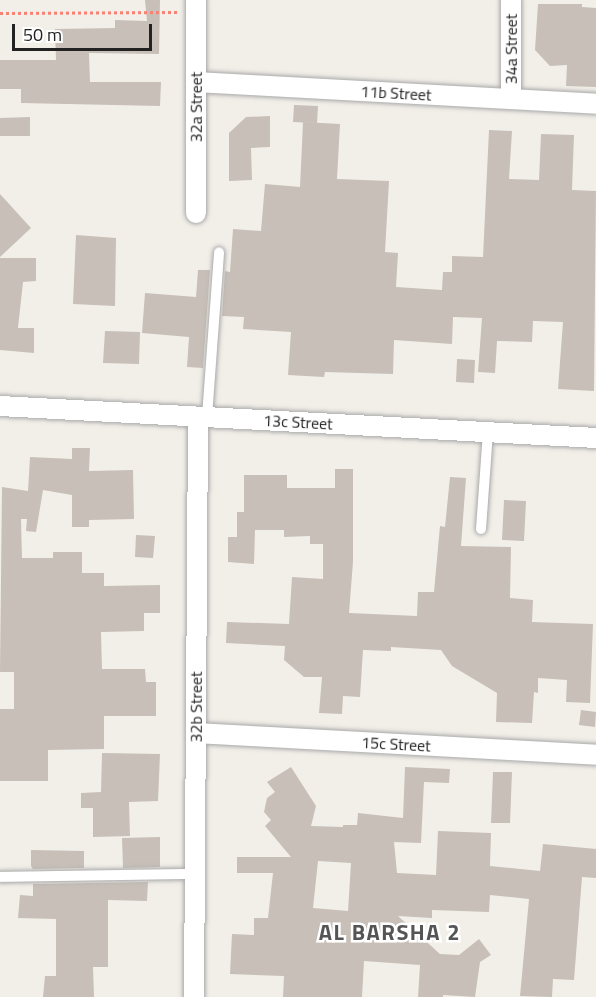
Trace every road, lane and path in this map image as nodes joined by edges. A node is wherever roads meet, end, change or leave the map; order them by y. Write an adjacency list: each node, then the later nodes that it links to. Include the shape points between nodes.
1 (511, 0): 5 (street, 34a Street)
2 (196, 6): 3 (path); 4 (street, 32a Street)
3 (0, 13)
4 (196, 82): 5 (street, 11b Street); 7 (street, 32a Street)
5 (511, 99): 6 (street, 11b Street)
6 (596, 104)
7 (196, 213)
8 (219, 252): 10 (lane)
9 (0, 406): 10 (street, 13c Street)
10 (203, 417): 11 (street, 13c Street); 14 (street, 32b Street)
11 (488, 432): 12 (street, 13c Street); 13 (lane)
12 (596, 438)
13 (481, 529)
14 (196, 733): 15 (street, 15c Street); 16 (street, 32b Street)
15 (596, 756)
16 (195, 874): 17 (lane); 18 (street, 32b Street)
17 (0, 877)
18 (194, 997)

